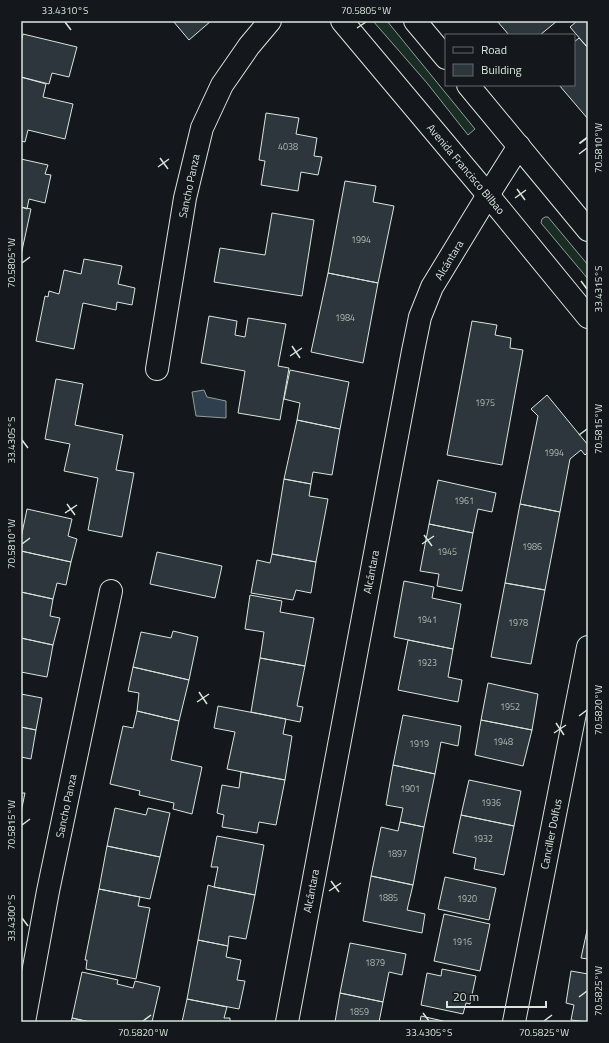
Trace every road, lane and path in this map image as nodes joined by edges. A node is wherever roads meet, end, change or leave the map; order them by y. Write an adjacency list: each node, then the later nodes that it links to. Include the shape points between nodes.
1 (270, 21): 10 (street, Sancho Panza, via 222,85 202,128 186,198)
2 (342, 21): 7 (street, Avenida Francisco Bilbao)
3 (415, 21): 4 (street)
4 (445, 57)
5 (469, 86): 6 (street)
6 (519, 146): 7 (street, Alcántara); 8 (street)
7 (488, 195): 9 (street, Avenida Francisco Bilbao); 14 (street, Alcántara, via 432,287 420,317)
8 (588, 230)
9 (588, 317)
10 (157, 369)
11 (111, 591): 13 (street, Sancho Panza, via 48,891)
12 (588, 647): 15 (street, Canciller Dolfus)
13 (24, 1022)
14 (287, 1022)
15 (514, 1022)

